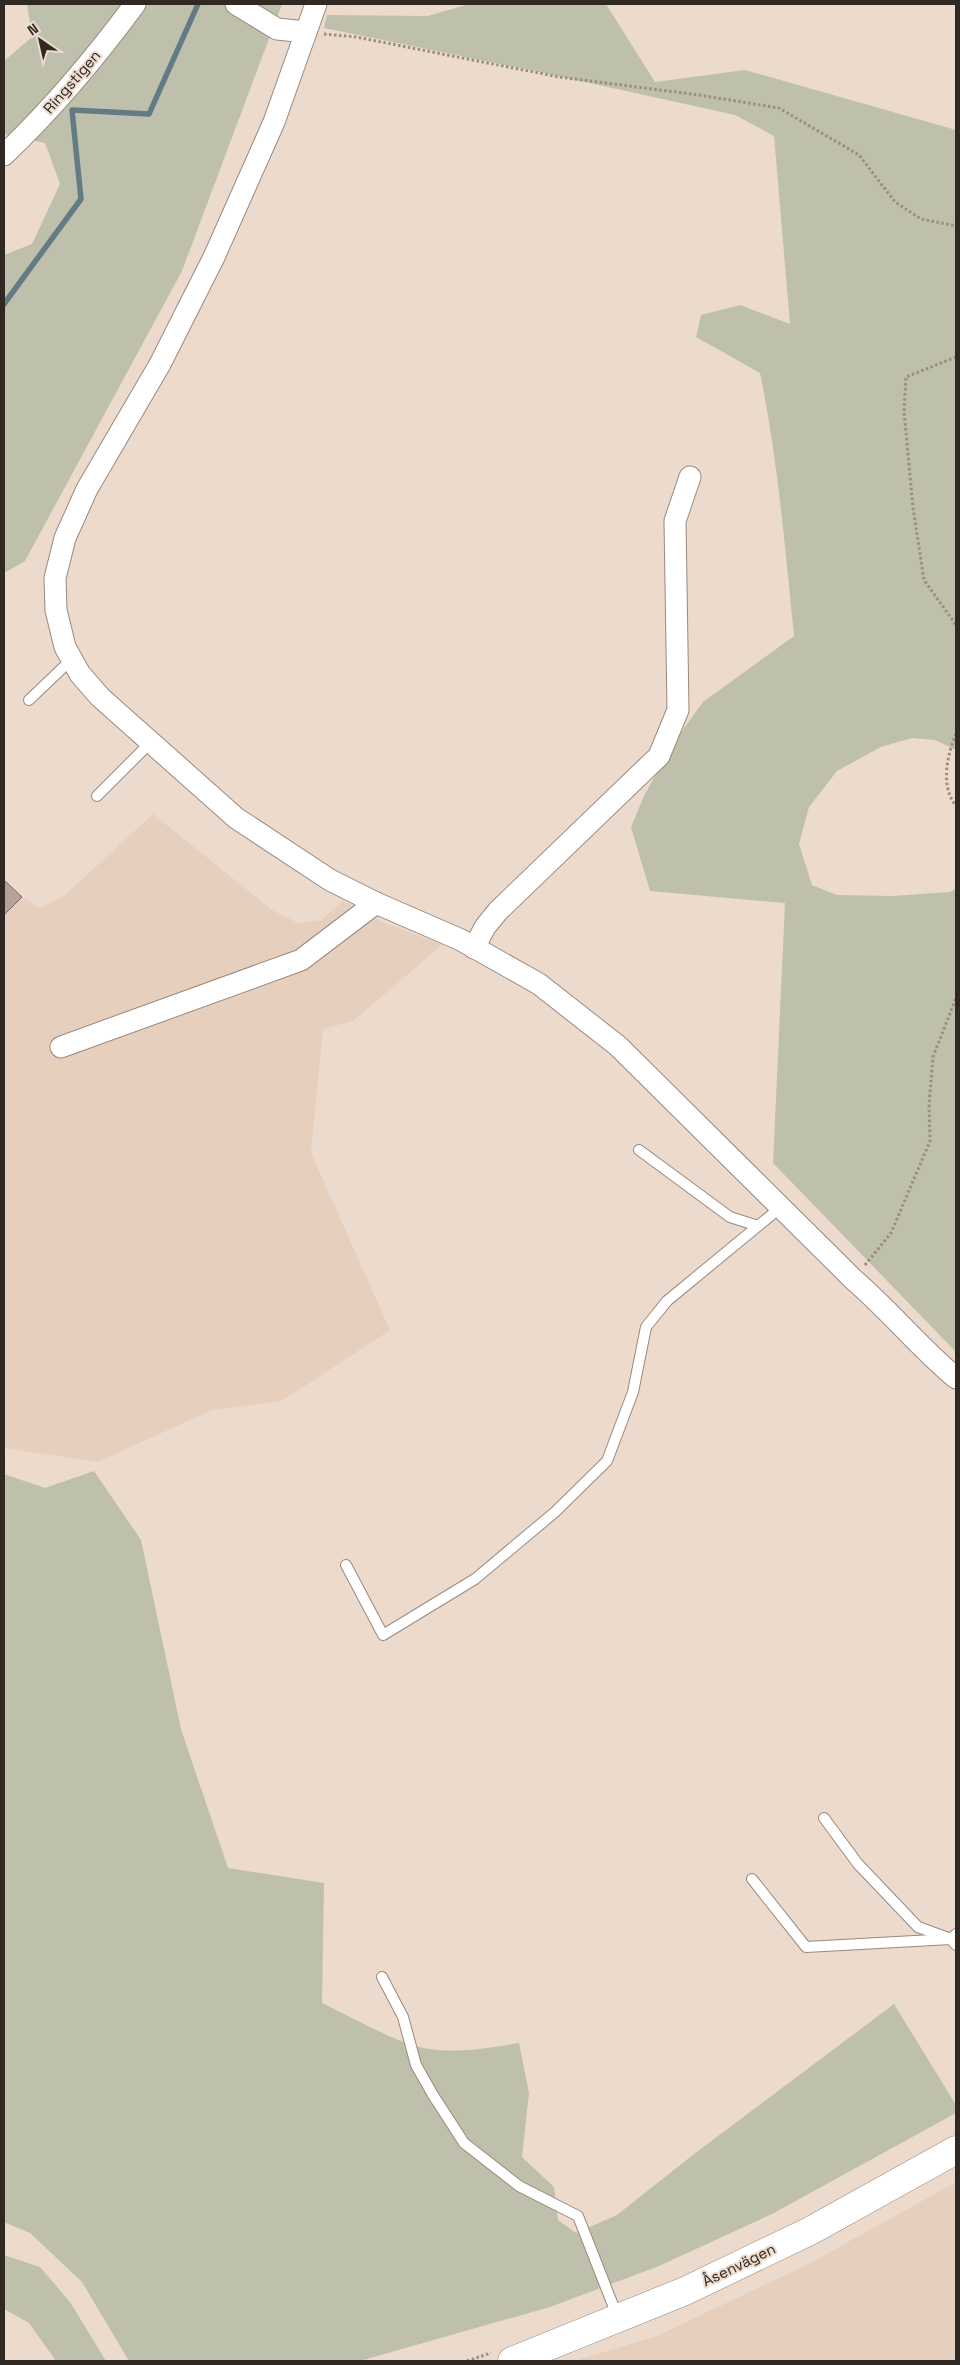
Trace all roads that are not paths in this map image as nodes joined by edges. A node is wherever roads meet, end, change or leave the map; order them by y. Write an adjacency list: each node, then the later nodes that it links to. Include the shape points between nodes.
1 (135, 4): 5 (street, Ringstigen, via 108,41 35,125)
2 (236, 4): 4 (street, via 277,28)
3 (316, 4): 4 (street)
4 (306, 32): 7 (street, via 274,122 214,257 160,364 87,488 65,538 55,578 56,610 65,647)
5 (4, 155)
6 (690, 477): 12 (street, via 675,520 678,710 659,756 498,910)
7 (72, 659): 8 (lane); 9 (street, via 100,697)
8 (29, 700)
9 (150, 743): 10 (lane); 11 (street, via 236,818 330,880)
10 (97, 796)
11 (376, 903): 12 (street); 13 (street, via 301,960)
12 (474, 948): 15 (street, via 539,984 618,1046)
13 (61, 1047)
14 (639, 1150): 16 (lane, via 730,1217)
15 (781, 1207): 16 (lane); 17 (street)
16 (758, 1226): 18 (lane, via 666,1301 646,1327 633,1392 607,1461 555,1512 475,1579 383,1635)
17 (956, 1378)
18 (346, 1564)
19 (824, 1818): 21 (lane, via 858,1864 918,1927)
20 (752, 1879): 21 (lane, via 806,1947)
21 (954, 1940)
22 (382, 1977): 24 (lane, via 403,2017 416,2065 464,2143 519,2186 578,2216)
23 (956, 2150): 24 (street, Åsenvägen, via 810,2231)
24 (619, 2320): 25 (street, Åsenvägen)
25 (515, 2361)

